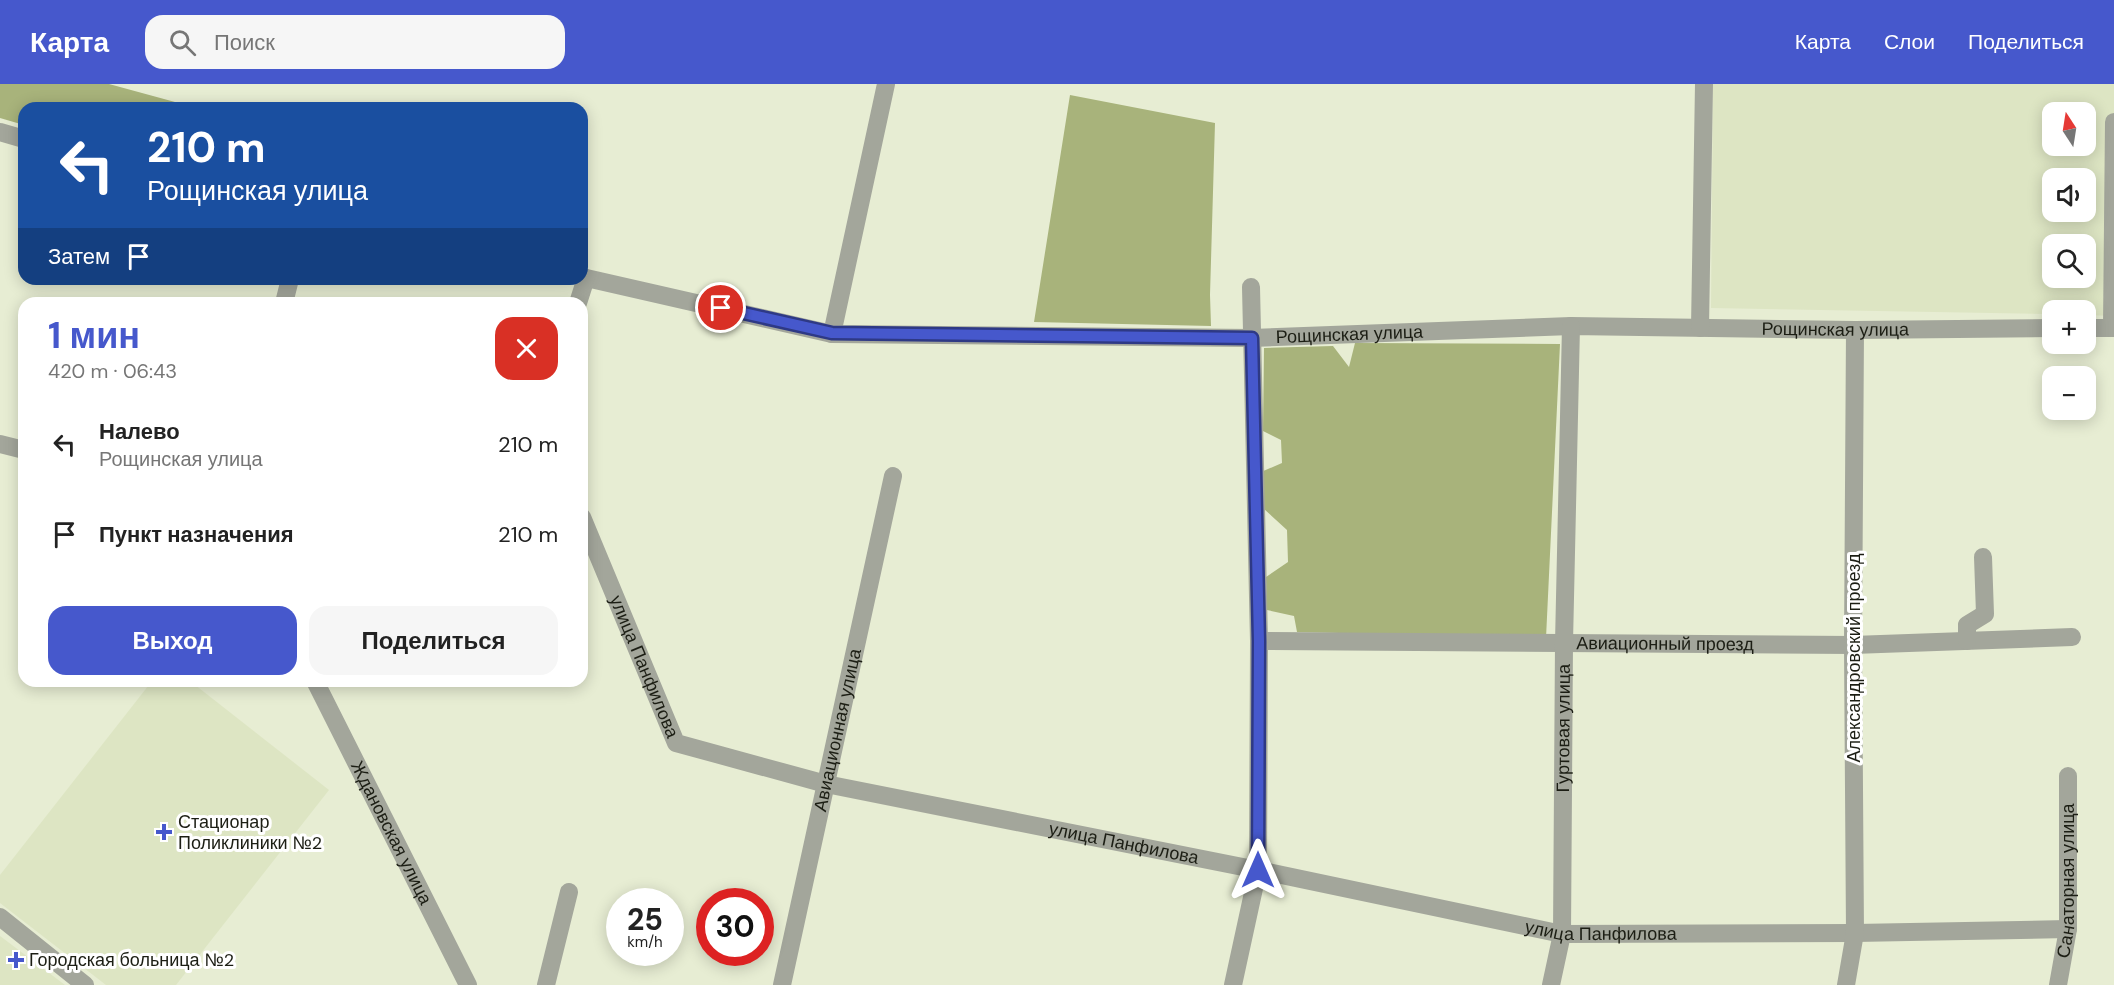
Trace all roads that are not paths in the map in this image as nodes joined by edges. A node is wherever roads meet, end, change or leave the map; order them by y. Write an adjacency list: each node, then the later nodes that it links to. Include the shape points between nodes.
1 (886, 84): 14 (street)
2 (1704, 84): 9 (street)
3 (2114, 122): 12 (street)
4 (0, 132): 5 (street)
5 (18, 137)
6 (588, 278): 14 (street, Рощинская улица)
7 (1251, 287): 15 (street)
8 (1571, 326): 9 (street, Рощинская улица); 15 (street, Рощинская улица); 24 (street, Гуртовая улица)
9 (1700, 328): 13 (street, Рощинская улица)
10 (2042, 328): 13 (street, Рощинская улица)
11 (2096, 328): 12 (street)
12 (2113, 328)
13 (1855, 330): 25 (street, Александровский проезд)
14 (832, 333): 15 (street, Рощинская улица)
15 (1252, 338): 22 (street)
16 (0, 444): 17 (street)
17 (18, 448)
18 (893, 476): 28 (street, Авиационная улица)
19 (588, 531): 28 (street, улица Панфилова, via 676,743)
20 (1983, 557): 23 (street, via 1985,614 1968,625)
21 (2072, 638): 23 (street, Авиационный проезд)
22 (1259, 641): 24 (street, Авиационный проезд); 29 (street)
23 (1967, 641): 25 (street, Авиационный проезд)
24 (1564, 643): 25 (street, Авиационный проезд); 34 (street, Гуртовая улица)
25 (1853, 645): 33 (street, Александровский проезд)
26 (318, 687): 36 (street, Ждановская улица)
27 (2068, 776): 32 (street, Санаторная улица)
28 (826, 784): 29 (street, улица Панфилова); 38 (street, Авиационная улица)
29 (1258, 870): 34 (street, улица Панфилова); 39 (street)
30 (569, 892): 37 (street)
31 (0, 917): 35 (street)
32 (2068, 929): 33 (street, улица Панфилова); 42 (street, Санаторная улица)
33 (1855, 933): 34 (street, улица Панфилова); 41 (street, Александровский проезд)
34 (1562, 934): 40 (street, Гуртовая улица)
35 (85, 985)
36 (468, 985)
37 (546, 985)
38 (782, 985)
39 (1233, 985)
40 (1551, 985)
41 (1846, 985)
42 (2058, 985)

